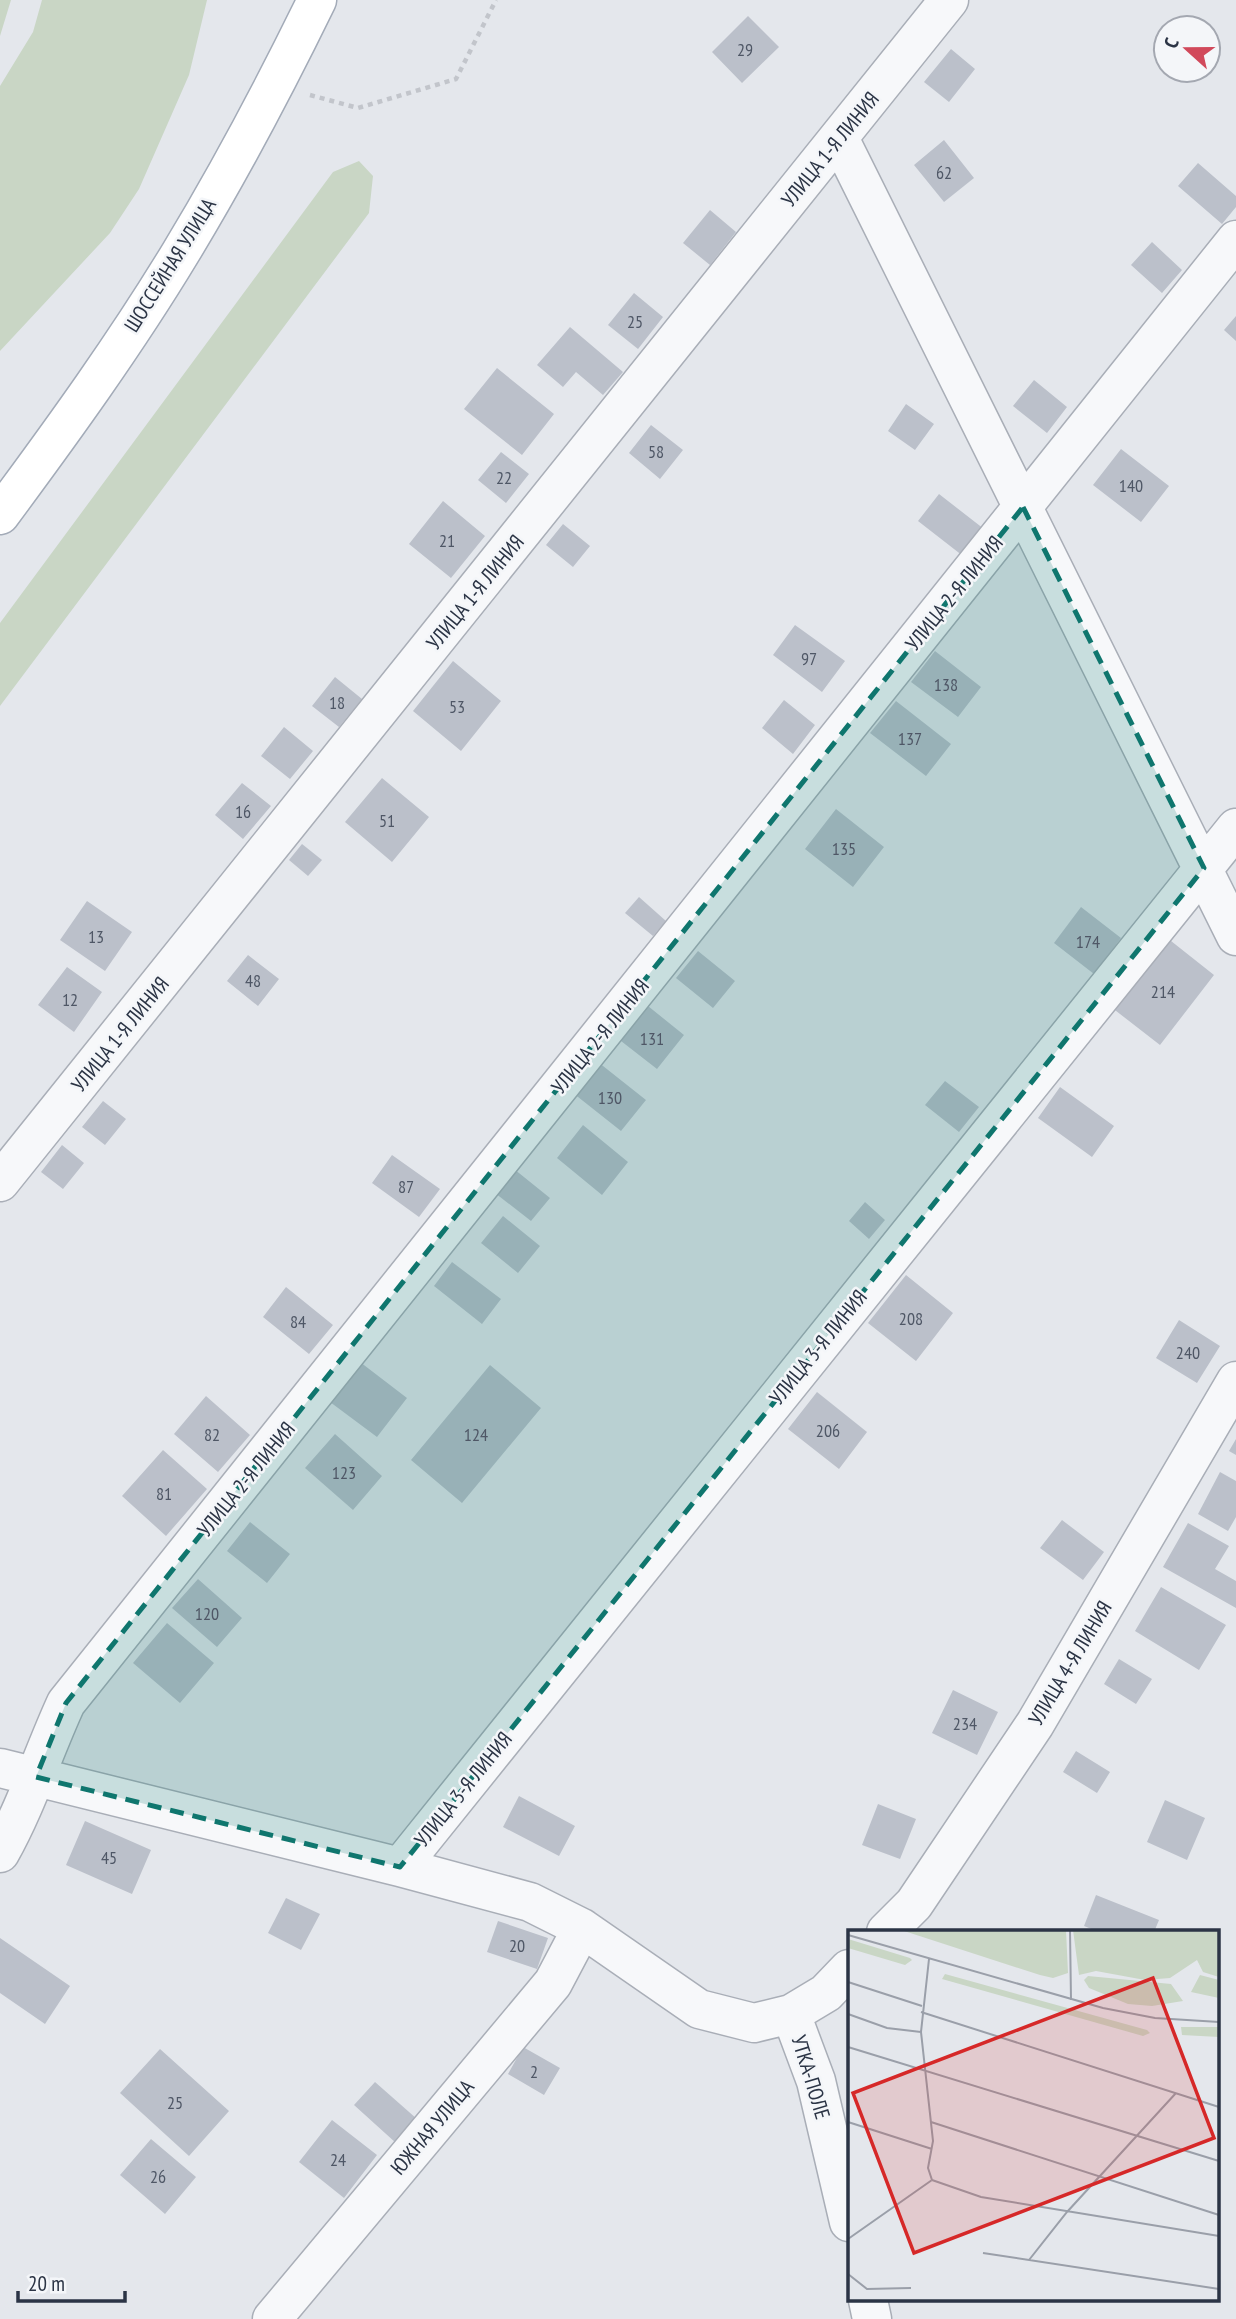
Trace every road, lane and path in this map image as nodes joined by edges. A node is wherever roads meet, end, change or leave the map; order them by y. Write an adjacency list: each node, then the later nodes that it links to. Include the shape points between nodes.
1 (317, 0): 4 (main road, ШОССЕЙНАЯ УЛИЦА)
2 (496, 0): 4 (path, via 457,79 358,108)
3 (949, 0): 5 (street, УЛИЦА 1-Я ЛИНИЯ)
4 (275, 86): 8 (main road, ШОССЕЙНАЯ УЛИЦА, via 180,253 74,415)
5 (839, 138): 7 (street); 12 (street, УЛИЦА 1-Я ЛИНИЯ)
6 (1236, 240): 7 (street, УЛИЦА 2-Я ЛИНИЯ)
7 (1023, 507): 10 (street); 14 (street, УЛИЦА 2-Я ЛИНИЯ, via 66,1703 49,1740)
8 (0, 515)
9 (1236, 828): 10 (street, УЛИЦА 3-Я ЛИНИЯ)
10 (1204, 868): 11 (street); 16 (street, УЛИЦА 3-Я ЛИНИЯ)
11 (1236, 936)
12 (0, 1182)
13 (1236, 1381): 18 (street, УЛИЦА 4-Я ЛИНИЯ, via 1035,1724 914,1904)
14 (18, 1772): 15 (street, УЛИЦА 2-Я ЛИНИЯ, via 20,1817); 16 (street)
15 (0, 1853)
16 (400, 1867): 17 (street, via 530,1902)
17 (582, 1928): 20 (street, via 699,2009 754,2023); 22 (street, ЮЖНАЯ УЛИЦА, via 553,1983)
18 (888, 1930)
19 (848, 1970): 20 (street, via 826,1993)
20 (791, 2014): 21 (street, УТКА-ПОЛЕ, via 816,2081)
21 (848, 2218)
22 (272, 2319)

